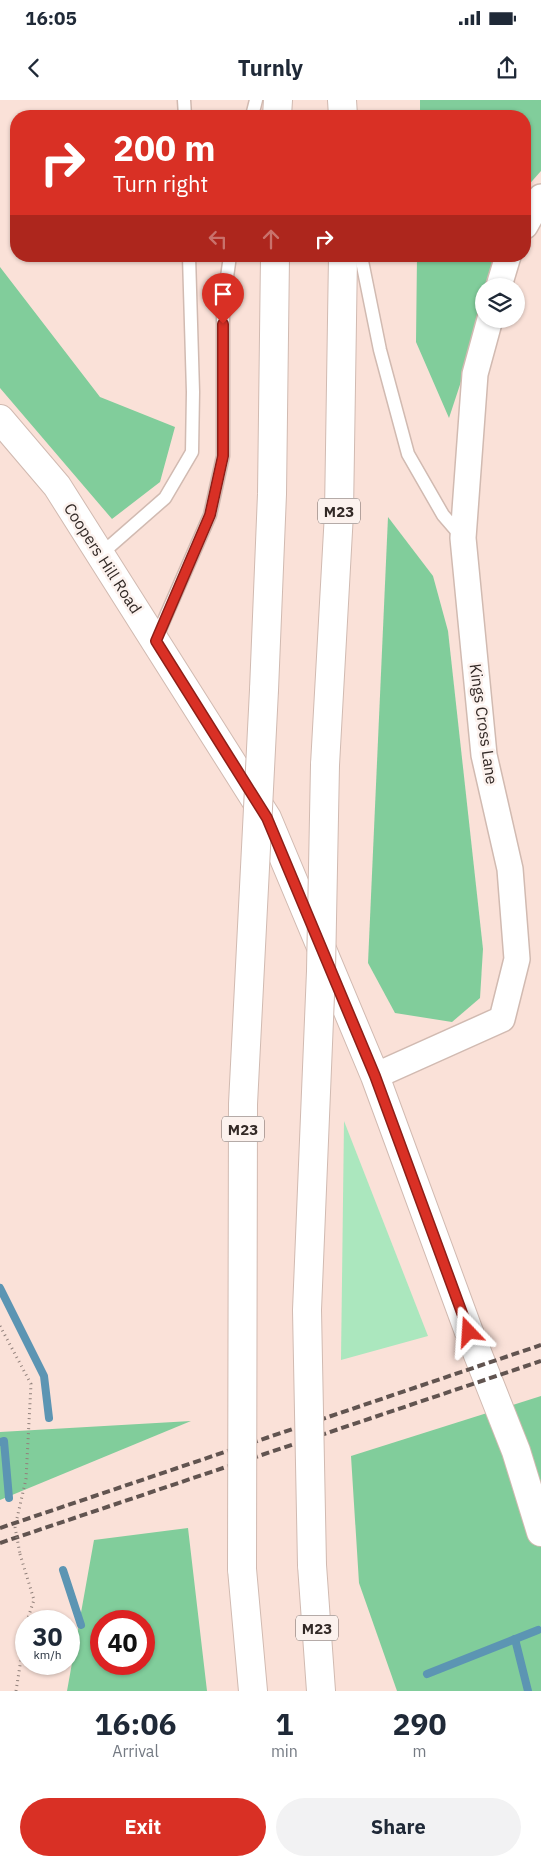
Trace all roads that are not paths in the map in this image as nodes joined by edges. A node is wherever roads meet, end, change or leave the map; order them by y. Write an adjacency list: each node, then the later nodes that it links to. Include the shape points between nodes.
1 (541, 197): 2 (street)
2 (531, 215)
3 (189, 262): 13 (lane, via 192,452 165,498)
4 (229, 262): 14 (lane, via 223,305 223,456 210,515)
5 (275, 262): 17 (main road, M23, bridge, via 272,494 243,1104 242,1569)
6 (343, 262): 18 (main road, M23, bridge, via 339,514 325,765 307,1310 312,1565)
7 (362, 262): 12 (lane, via 380,350 408,454 443,515)
8 (506, 262): 9 (street)
9 (501, 278)
10 (488, 328): 12 (street, Kings Cross Lane, via 475,374)
11 (0, 419): 13 (main road, Coopers Hill Road, via 57,486)
12 (463, 538): 15 (street, Kings Cross Lane, via 484,754 510,869 517,959 502,1019)
13 (101, 554): 14 (main road, Coopers Hill Road)
14 (156, 641): 15 (main road, Coopers Hill Road, via 267,818)
15 (375, 1076): 16 (main road, Coopers Hill Road, via 516,1451)
16 (541, 1532)
17 (252, 1691)
18 (321, 1691)

